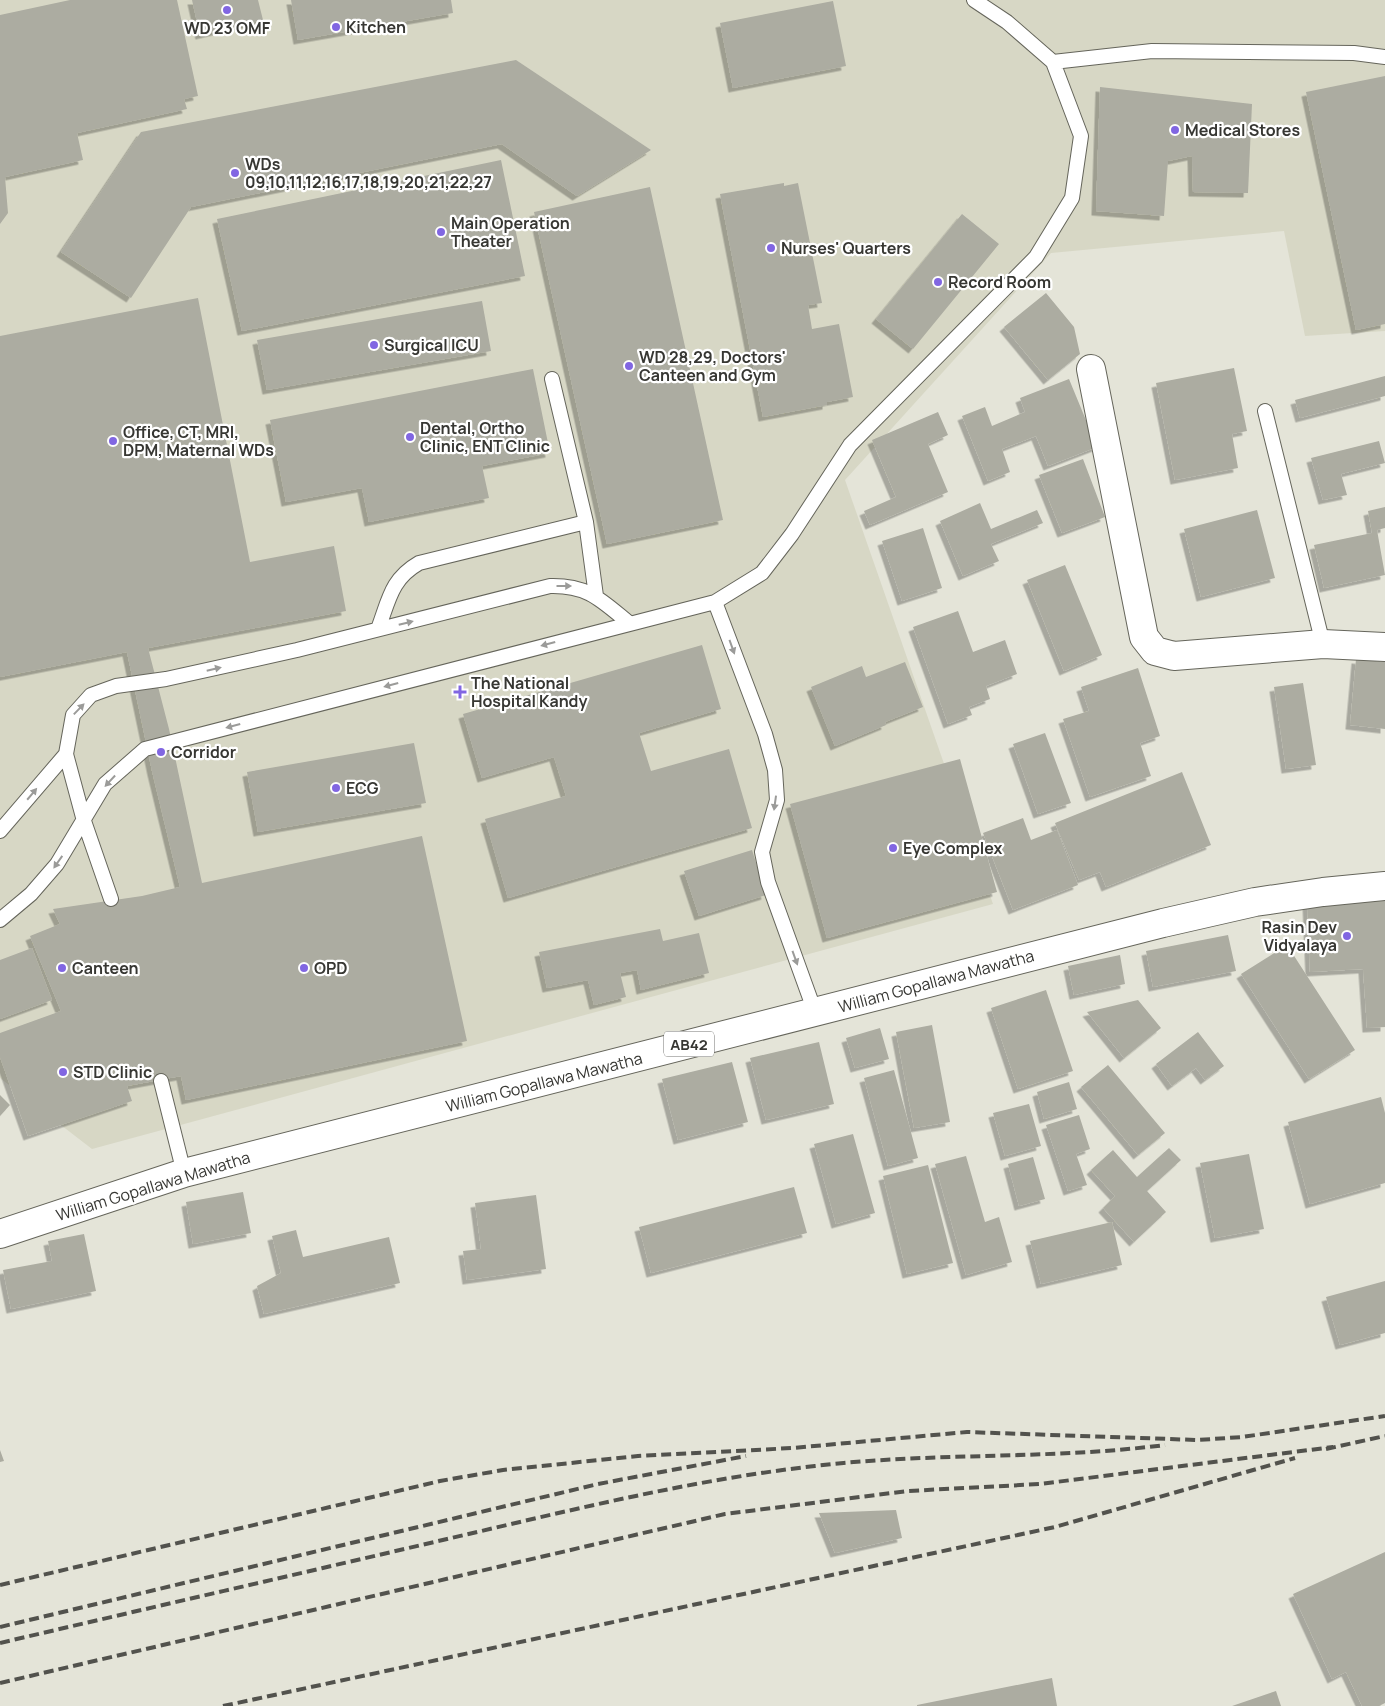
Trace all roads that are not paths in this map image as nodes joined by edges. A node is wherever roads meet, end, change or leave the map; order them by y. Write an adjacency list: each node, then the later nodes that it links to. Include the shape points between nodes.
1 (974, 0): 3 (lane, via 1007,22)
2 (1385, 57): 3 (lane, via 1354,53 1152,51)
3 (1053, 62): 9 (lane, via 1081,136 1072,198 1036,257 850,445 792,534 762,572)
4 (1091, 369): 12 (main road, via 1144,637 1156,651 1174,656)
5 (552, 379): 7 (lane)
6 (1265, 411): 12 (lane)
7 (586, 522): 8 (lane); 11 (lane, via 419,563 404,571 394,586)
8 (596, 596): 10 (lane); 11 (lane, one-way to 8, via 550,586 572,586)
9 (715, 602): 10 (lane); 20 (lane, one-way to 20, via 765,734 775,770 777,800 762,852 768,882)
10 (629, 623): 15 (lane, one-way to 15, via 145,749 106,784)
11 (378, 629): 14 (lane, one-way to 11, via 72,715 91,696 100,692)
12 (1322, 644): 13 (main road)
13 (1385, 647)
14 (66, 754): 15 (lane); 16 (lane, one-way to 14)
15 (84, 820): 18 (lane); 19 (lane, one-way to 19, via 57,864)
16 (0, 831)
17 (1385, 886): 20 (main road, William Gopallawa Mawatha / AB42, via 1255,902 1144,927)
18 (111, 900)
19 (0, 920)
20 (815, 1012): 22 (main road, William Gopallawa Mawatha / AB42)
21 (161, 1080): 22 (lane)
22 (184, 1174): 23 (main road, William Gopallawa Mawatha / AB42)
23 (0, 1234)

